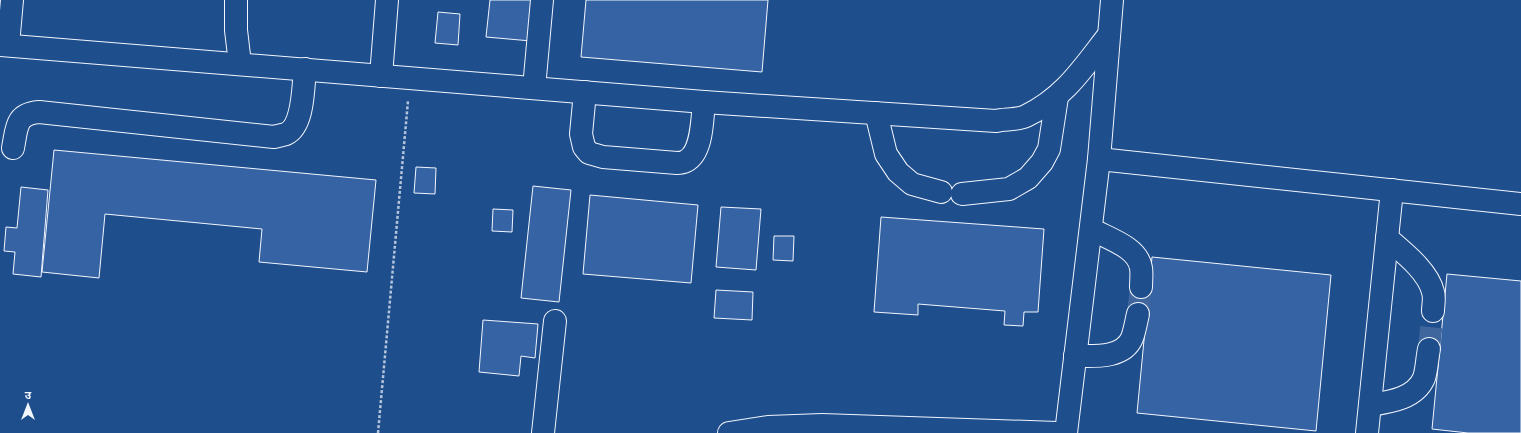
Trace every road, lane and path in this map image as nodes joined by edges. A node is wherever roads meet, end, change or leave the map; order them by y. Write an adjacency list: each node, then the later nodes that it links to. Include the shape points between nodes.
1 (12, 0): 7 (street)
2 (236, 0): 8 (street)
3 (387, 0): 10 (street)
4 (542, 0): 12 (street)
5 (1112, 0): 6 (street)
6 (1108, 36): 14 (street); 18 (street)
7 (4, 45): 8 (street)
8 (240, 64): 9 (street)
9 (305, 69): 10 (street); 17 (street, via 301,111 295,125 287,134 274,137 39,112 29,113 22,118)
10 (381, 76): 11 (street)
11 (410, 78): 12 (street); 30 (path)
12 (534, 88): 13 (street)
13 (585, 92): 15 (street); 15 (street, via 581,134 584,146 589,153 603,157 677,163 687,160 695,152 700,140)
14 (1057, 98): 16 (street, via 1025,116 996,121); 16 (street, via 1049,149 1028,178 1009,188 951,193 912,184 898,172 886,154)
15 (704, 102): 16 (street)
16 (876, 113)
17 (13, 148)
18 (1100, 160): 19 (street); 21 (street)
19 (1392, 190): 20 (street); 22 (street)
20 (1521, 204)
21 (1091, 229): 23 (street, via 1131,249 1139,260); 28 (street)
22 (1387, 238): 24 (street, via 1420,268 1433,292); 29 (street)
23 (1141, 287)
24 (1433, 311)
25 (1138, 314): 28 (street, via 1132,340 1125,347 1102,356)
26 (555, 321): 31 (street)
27 (1429, 349): 29 (street, via 1424,378 1417,387 1393,402)
28 (1075, 356): 34 (street)
29 (1370, 405): 35 (street)
30 (378, 433)
31 (543, 433)
32 (729, 433): 33 (street, via 768,427 822,425)
33 (1057, 433)
34 (1066, 433)
35 (1367, 433)

